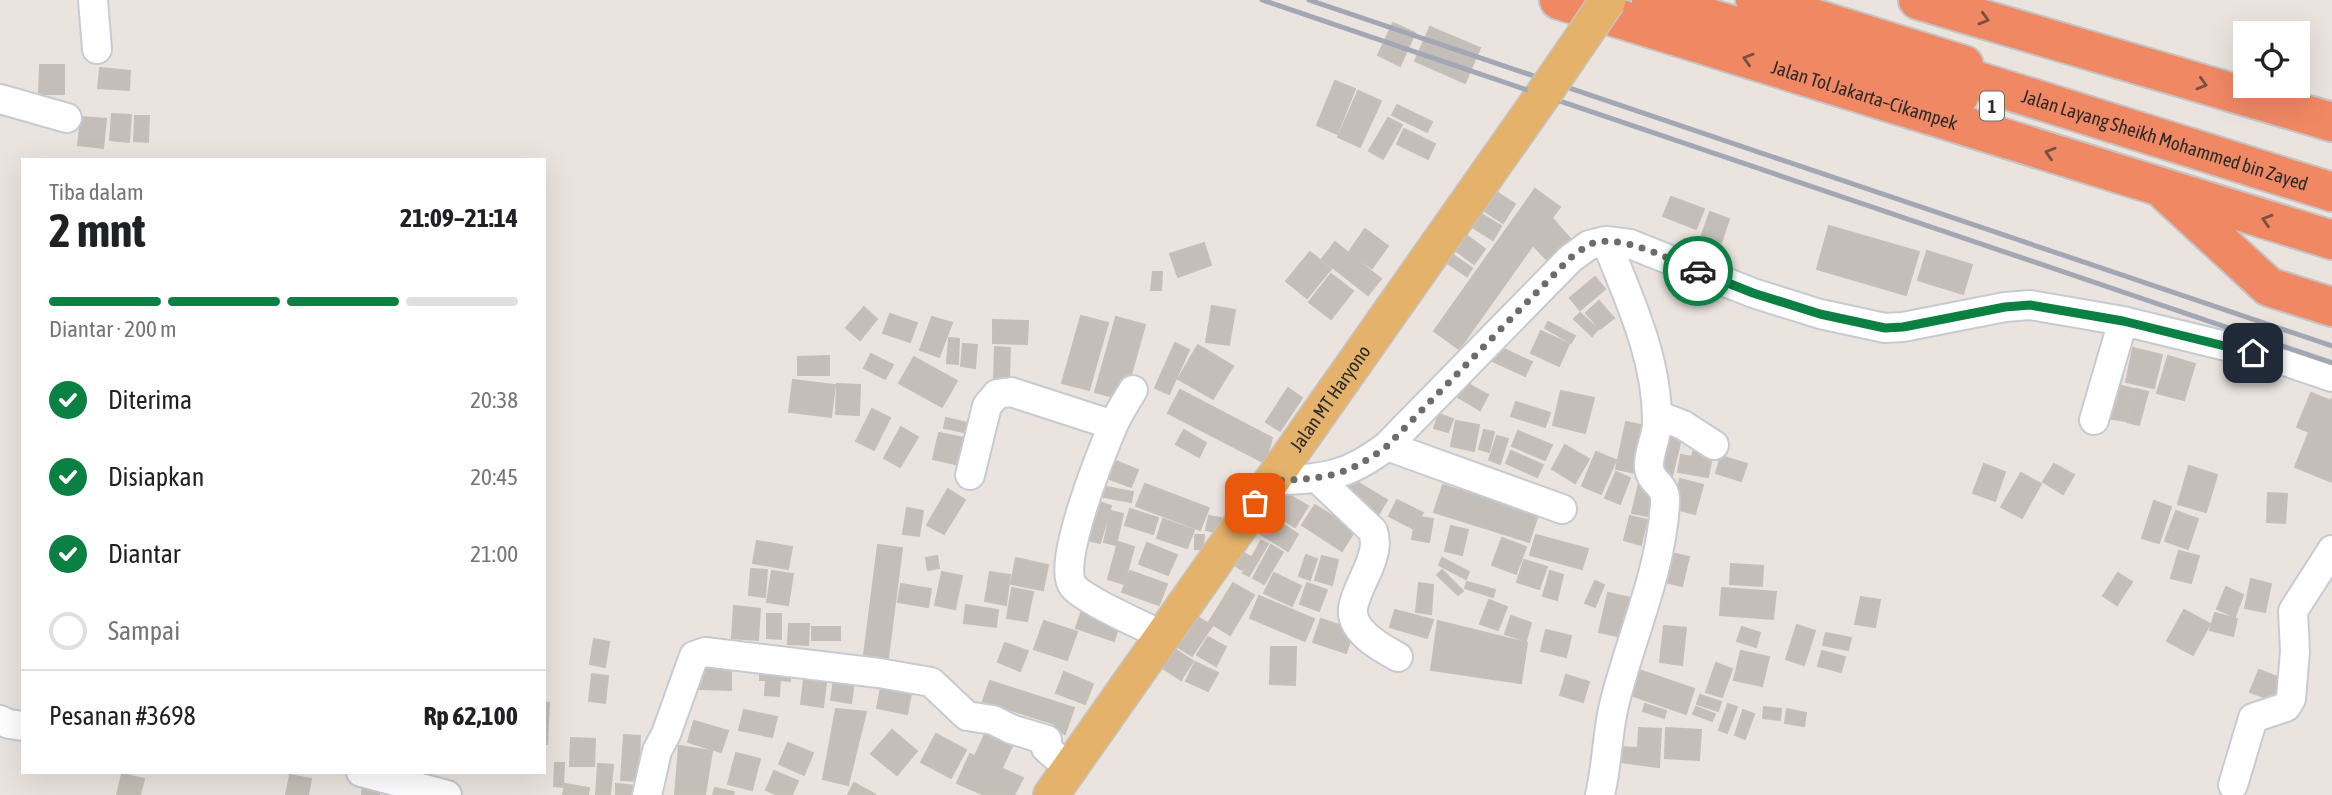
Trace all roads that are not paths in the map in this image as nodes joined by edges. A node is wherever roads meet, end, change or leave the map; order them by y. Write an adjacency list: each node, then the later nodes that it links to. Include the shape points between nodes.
1 (93, 0): 8 (street)
2 (1559, 0): 13 (highway, Jalan Tol Jakarta–Cikampek / 1, one-way to 2)
3 (1608, 0): 29 (main road, Jalan MT Haryono, bridge)
4 (1651, 0): 15 (highway, Jalan Layang Sheikh Mohammed bin Zayed / 1)
5 (1717, 0): 14 (highway, Jalan Layang Sheikh Mohammed bin Zayed / 1)
6 (1755, 0): 12 (highway, 1)
7 (1918, 0): 11 (highway, one-way to 11)
8 (97, 49)
9 (0, 99): 10 (street)
10 (67, 118)
11 (2332, 122)
12 (2332, 181)
13 (2160, 187): 16 (highway, Jalan Tol Jakarta–Cikampek / 1, one-way to 13); 18 (highway, via 2269,287)
14 (2332, 192)
15 (2332, 213)
16 (2332, 240)
17 (1606, 241): 19 (street, via 1630,244 1820,314 1885,328 2018,305); 22 (street, via 1647,348); 26 (street, via 1589,245 1570,258)
18 (2332, 307)
19 (2123, 321): 20 (street, via 2279,359); 23 (street)
20 (2332, 377)
21 (1133, 390): 24 (street)
22 (1657, 415): 25 (street); 42 (street, via 1649,465 1650,475 1665,495 1663,522 1614,708)
23 (2094, 420)
24 (1113, 425): 27 (street, via 1011,392 997,394 987,406); 32 (street, via 1072,540 1071,585)
25 (1714, 445)
26 (1387, 446): 28 (street, via 1349,471); 30 (street)
27 (970, 475)
28 (1317, 478): 29 (street); 33 (street, via 1373,531 1373,556 1353,609 1367,638)
29 (1270, 481): 32 (main road, Jalan MT Haryono)
30 (1562, 509)
31 (2332, 550): 38 (street, via 2293,611 2291,699 2278,711 2253,718)
32 (1162, 635): 37 (main road, Jalan MT Haryono)
33 (1398, 657)
34 (0, 720): 35 (street)
35 (21, 726)
36 (365, 774): 39 (street)
37 (1060, 782): 41 (street, via 1047,740 993,720 967,716 931,682 705,652 694,656 657,751)
38 (2233, 785)
39 (390, 787): 40 (street)
40 (447, 795)
41 (647, 795)
42 (1600, 795)

